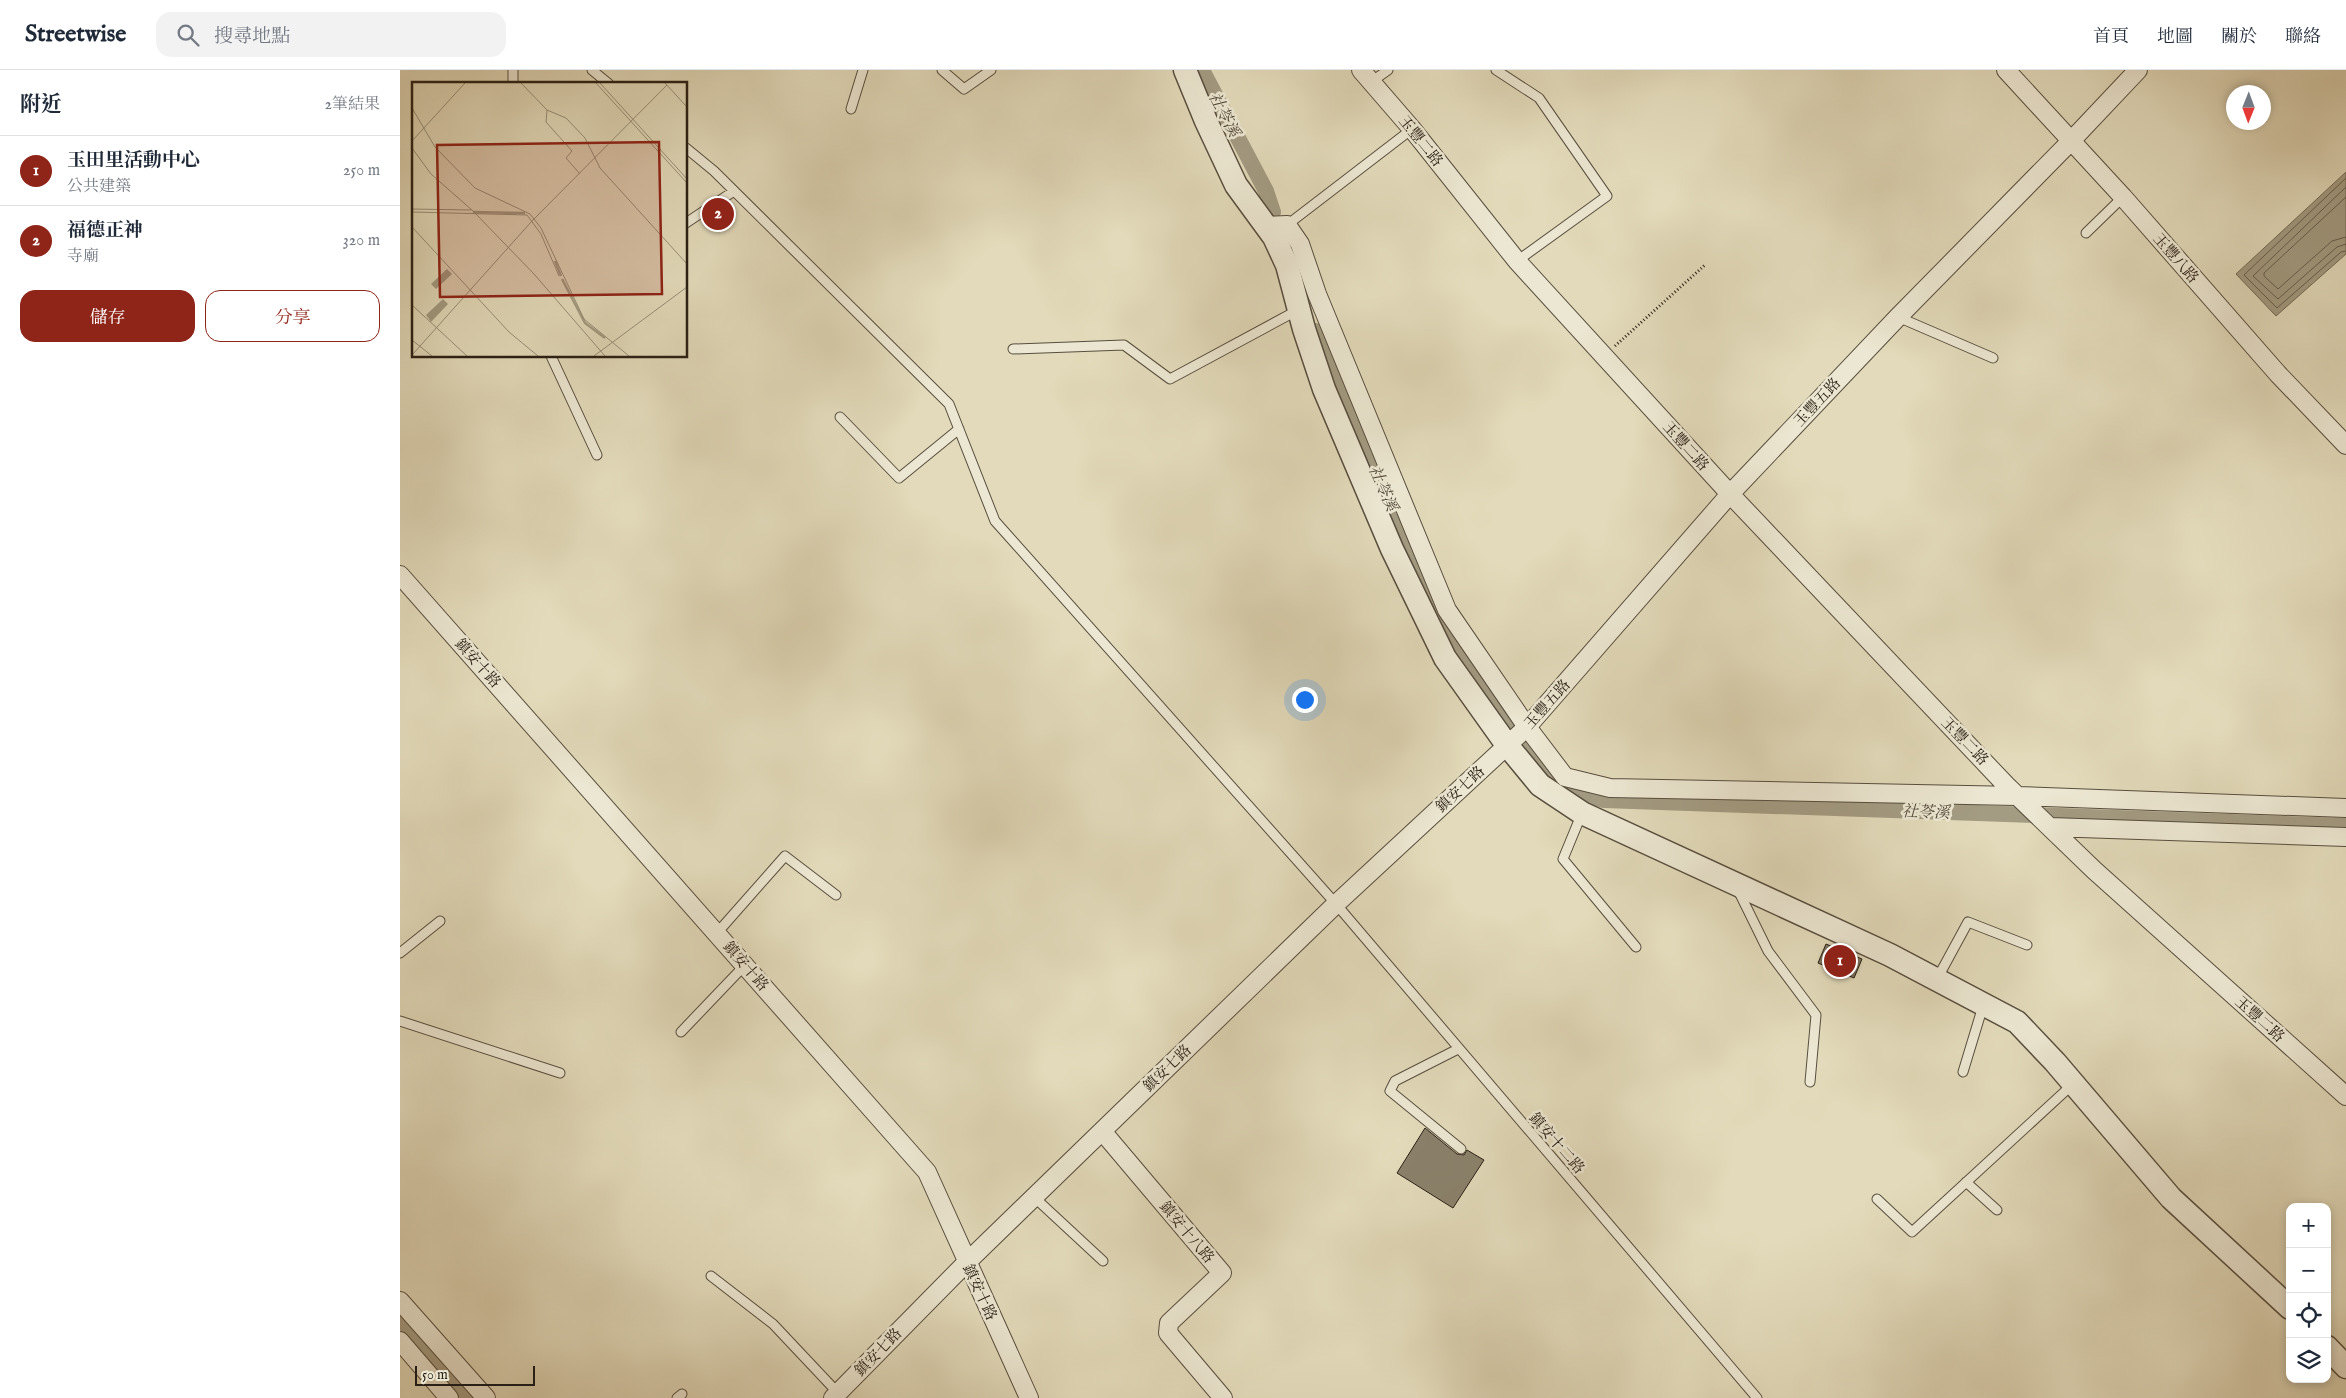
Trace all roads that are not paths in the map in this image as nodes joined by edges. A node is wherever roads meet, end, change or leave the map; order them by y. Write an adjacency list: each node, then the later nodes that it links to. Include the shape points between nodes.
1 (592, 70): 11 (lane)
2 (863, 70): 12 (lane)
3 (942, 70): 4 (lane, via 964,89)
4 (991, 70)
5 (1185, 70): 19 (street, via 1236,185)
6 (1388, 70): 10 (lane)
7 (1496, 70): 21 (lane, via 1539,98 1607,196)
8 (2006, 70): 14 (street, 玉豐八路)
9 (2138, 70): 14 (street, 玉豐五路)
10 (1366, 76): 13 (street, 玉豐二路)
11 (606, 82)
12 (851, 109)
13 (1412, 129): 19 (lane); 21 (street, 玉豐二路)
14 (2070, 142): 17 (street, 玉豐八路); 23 (street, 玉豐五路)
15 (688, 150): 16 (lane, 鎮安十二路)
16 (734, 190): 18 (lane); 28 (lane, 鎮安十二路, via 950,404)
17 (2123, 197): 20 (lane); 29 (street, 玉豐八路, via 2278,374)
18 (688, 222)
19 (1277, 226): 22 (street, via 1274,237 1287,265); 33 (street, via 1300,244 1316,294 1447,610)
20 (2086, 233)
21 (1517, 261): 31 (street, 玉豐二路)
22 (1299, 310): 24 (lane, via 1170,380 1124,345); 34 (street, via 1324,389 1396,557 1445,658)
23 (1898, 317): 26 (lane); 31 (street, 玉豐五路)
24 (1013, 348)
25 (552, 358): 30 (lane)
26 (1992, 358)
27 (840, 417): 28 (lane, via 899,478)
28 (958, 428): 42 (lane, 鎮安十二路, via 995,521)
29 (2346, 445)
30 (597, 455)
31 (1730, 494): 33 (street, 玉豐五路); 35 (street, 玉豐二路)
32 (400, 575): 44 (street, 鎮安十路)
33 (1527, 727): 34 (street, 玉豐五路); 35 (street, via 1565,777 1610,788)
34 (1508, 745): 37 (street, via 1540,785); 42 (street, 鎮安七路)
35 (2024, 801): 36 (street); 38 (street, 玉豐二路)
36 (2346, 808)
37 (1582, 813): 40 (street); 46 (lane, via 1562,859)
38 (2046, 824): 39 (street); 58 (street, 玉豐二路)
39 (2346, 837)
40 (1735, 883): 49 (street, via 1890,955); 56 (lane, via 1768,950 1816,1015)
41 (836, 895): 44 (lane, via 785,856)
42 (1336, 904): 53 (lane, 鎮安十二路); 59 (street, 鎮安七路)
43 (440, 922): 47 (lane)
44 (717, 933): 48 (street, 鎮安十路)
45 (2027, 945): 49 (lane, via 1968,922)
46 (1636, 947)
47 (400, 953)
48 (745, 965): 52 (lane); 66 (street, 鎮安十路, via 927,1172)
49 (1936, 980): 50 (street)
50 (1984, 1005): 54 (lane); 57 (street, via 2017,1022)
51 (400, 1021): 55 (lane)
52 (681, 1032)
53 (1458, 1049): 60 (lane, via 1394,1081 1390,1091); 78 (lane, 鎮安十二路)
54 (1963, 1072)
55 (560, 1073)
56 (1810, 1082)
57 (2073, 1084): 61 (lane); 69 (street, via 2171,1198)
58 (2346, 1096)
59 (1102, 1131): 62 (street, 鎮安七路); 77 (street, 鎮安十八路, via 1222,1273 1169,1323 1168,1333)
60 (1461, 1149)
61 (1966, 1182): 63 (lane, via 1912,1232); 64 (lane)
62 (1034, 1197): 65 (lane); 66 (street, 鎮安七路)
63 (1877, 1198)
64 (1997, 1210)
65 (1103, 1261)
66 (966, 1262): 73 (street, 鎮安七路); 76 (street, 鎮安十路)
67 (711, 1276): 73 (lane, via 773,1324)
68 (400, 1301): 75 (street)
69 (2286, 1304)
70 (400, 1341): 74 (street)
71 (2331, 1350): 72 (street)
72 (2346, 1367)
73 (836, 1396)
74 (449, 1398)
75 (486, 1398)
76 (1029, 1398)
77 (1223, 1398)
78 (1757, 1398)

